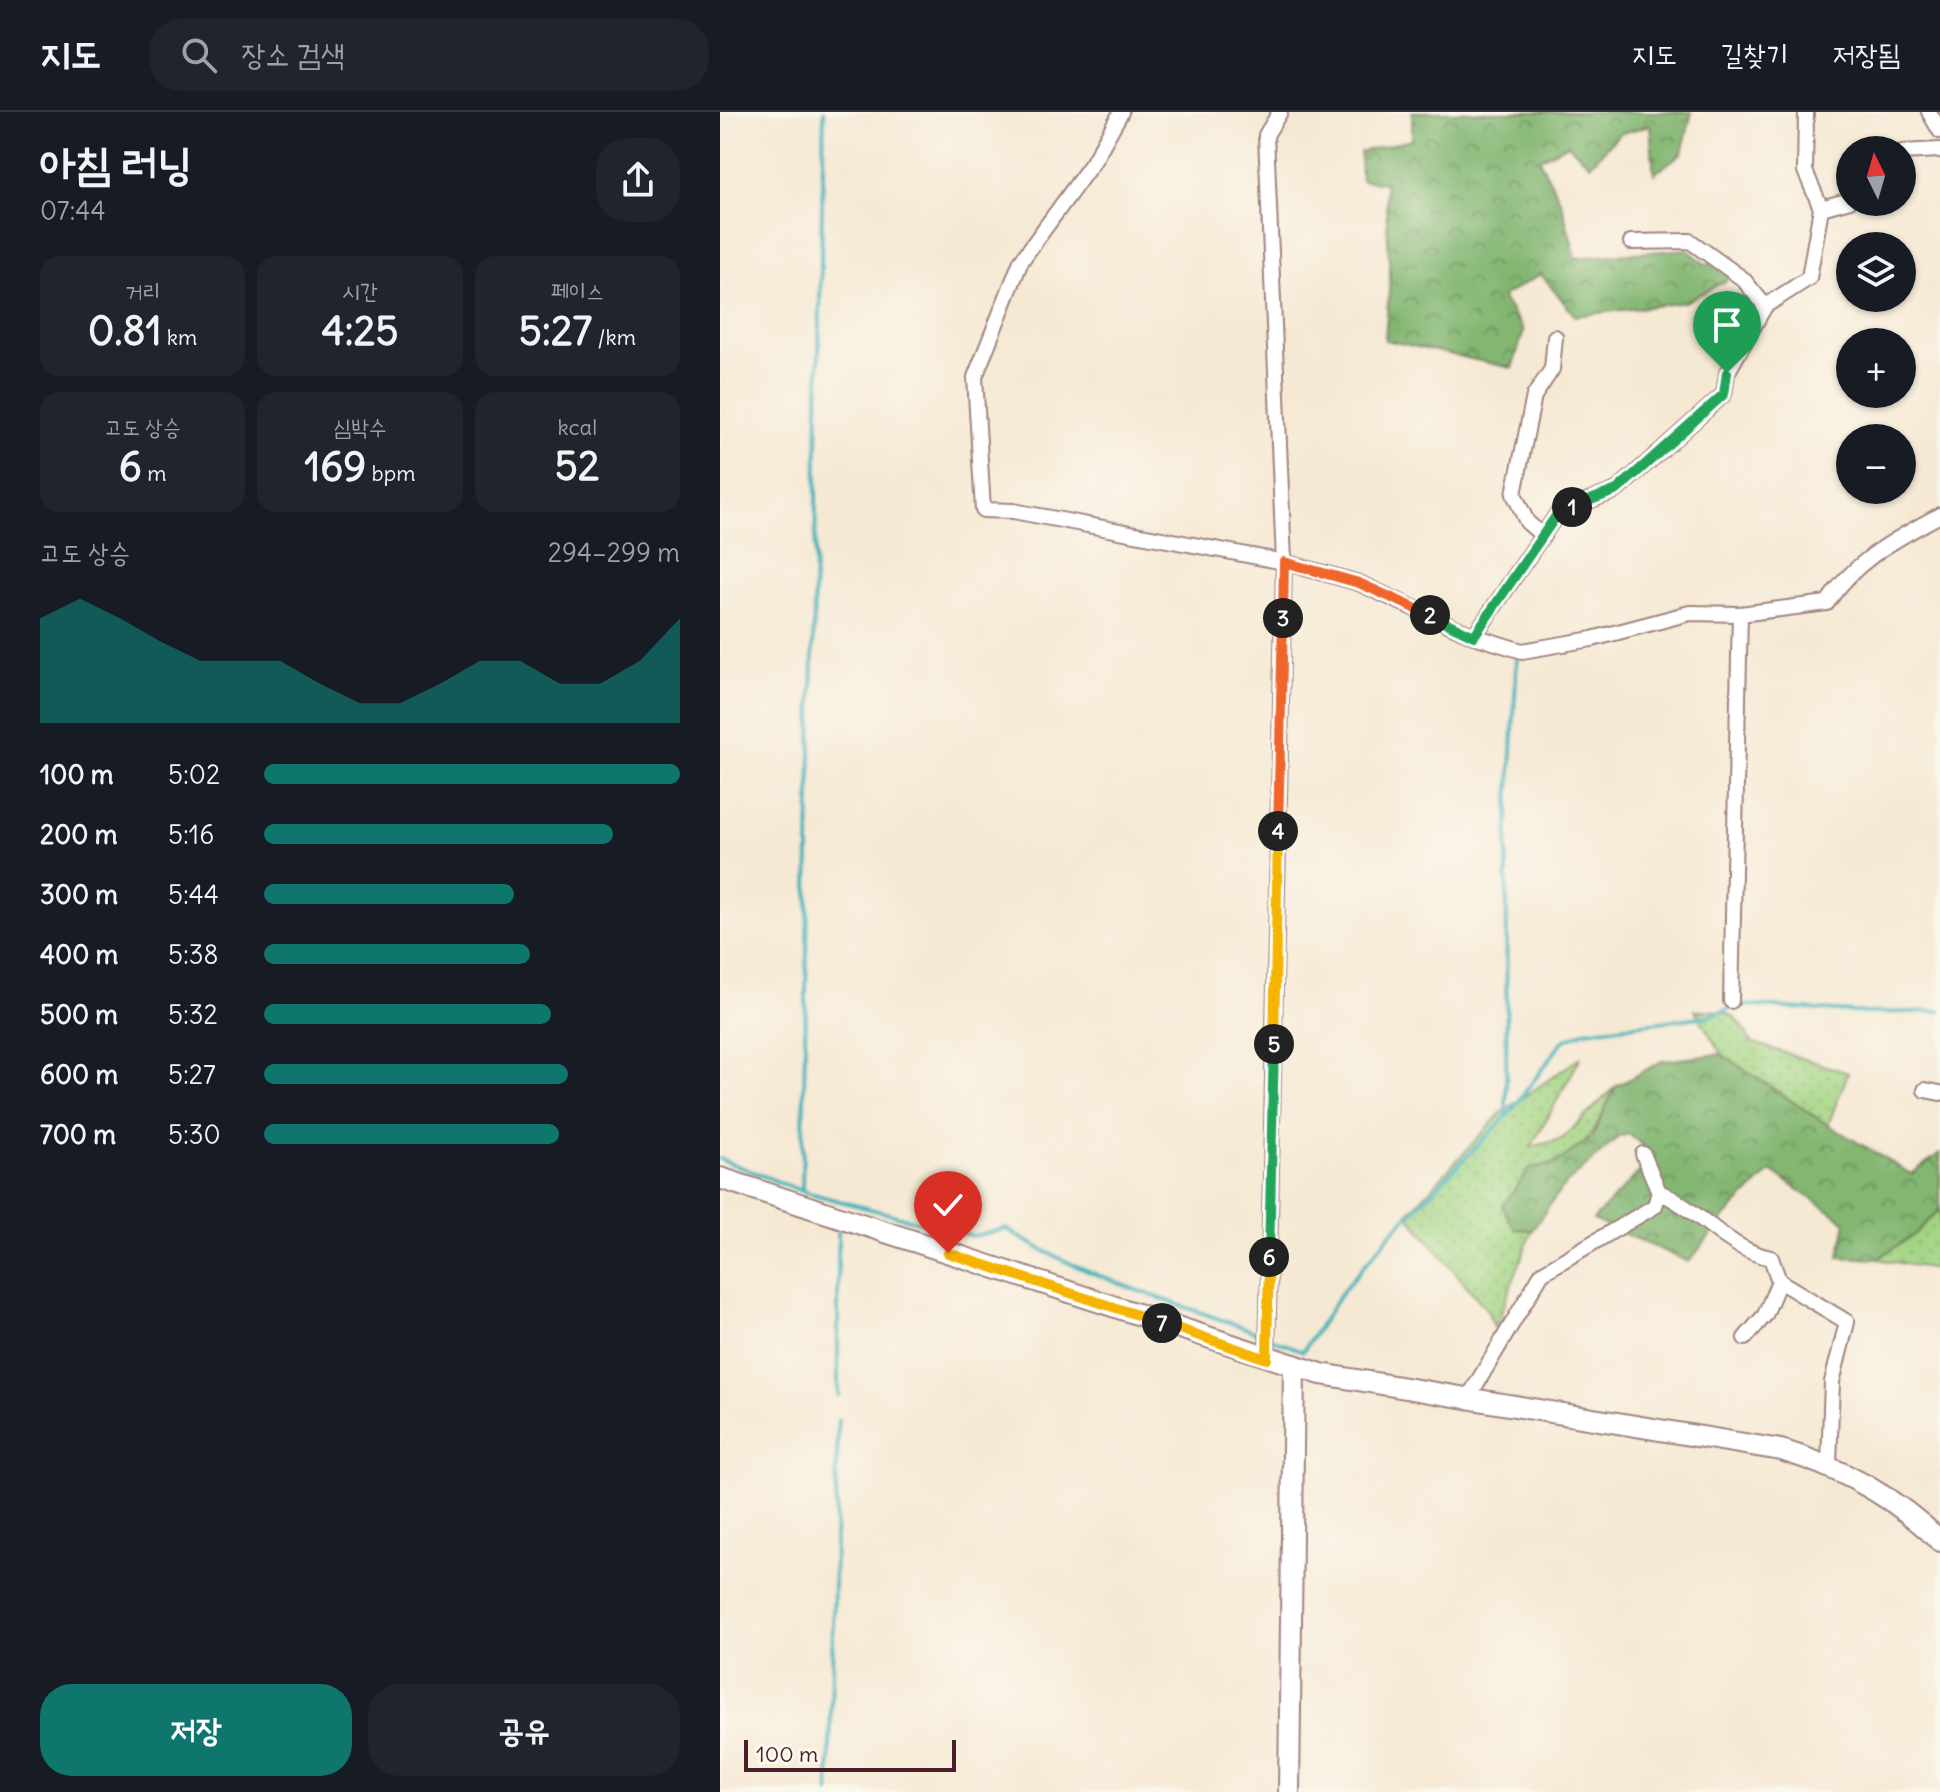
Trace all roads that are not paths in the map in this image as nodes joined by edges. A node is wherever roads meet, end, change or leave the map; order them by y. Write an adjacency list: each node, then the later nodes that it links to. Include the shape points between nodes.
1 (1121, 112): 15 (street, via 1093,162 1021,261 975,377 983,510 1013,511)
2 (1280, 112): 15 (street, via 1266,135)
3 (1806, 112): 9 (street, via 1805,171)
4 (1929, 112): 5 (street)
5 (1940, 131)
6 (1940, 150): 7 (street)
7 (1916, 151)
8 (1836, 204): 9 (street)
9 (1821, 208): 11 (street, via 1809,278)
10 (1631, 242): 11 (street, via 1690,241 1743,279)
11 (1765, 306): 14 (street, via 1727,373 1724,394 1617,490 1558,513)
12 (1555, 337): 14 (street, via 1552,369 1534,396 1514,494 1527,522)
13 (1940, 515): 16 (street, via 1846,575 1827,603)
14 (1543, 536): 17 (street)
15 (1284, 562): 17 (street, via 1359,583); 26 (street)
16 (1740, 614): 17 (street, via 1690,613 1522,651); 18 (street)
17 (1474, 636)
18 (1731, 1001)
19 (1925, 1090): 20 (street)
20 (1940, 1093)
21 (1643, 1154): 23 (street)
22 (720, 1178): 26 (street)
23 (1659, 1192): 24 (street, via 1680,1201 1750,1254 1771,1258); 28 (street, via 1655,1206 1542,1273)
24 (1779, 1281): 25 (street, via 1765,1315); 29 (street, via 1847,1322 1832,1382)
25 (1745, 1338)
26 (1267, 1344): 27 (street)
27 (1294, 1365): 28 (street); 31 (street)
28 (1467, 1400): 29 (street, via 1781,1450)
29 (1829, 1464): 30 (street, via 1879,1492)
30 (1940, 1541)
31 (1289, 1792)

